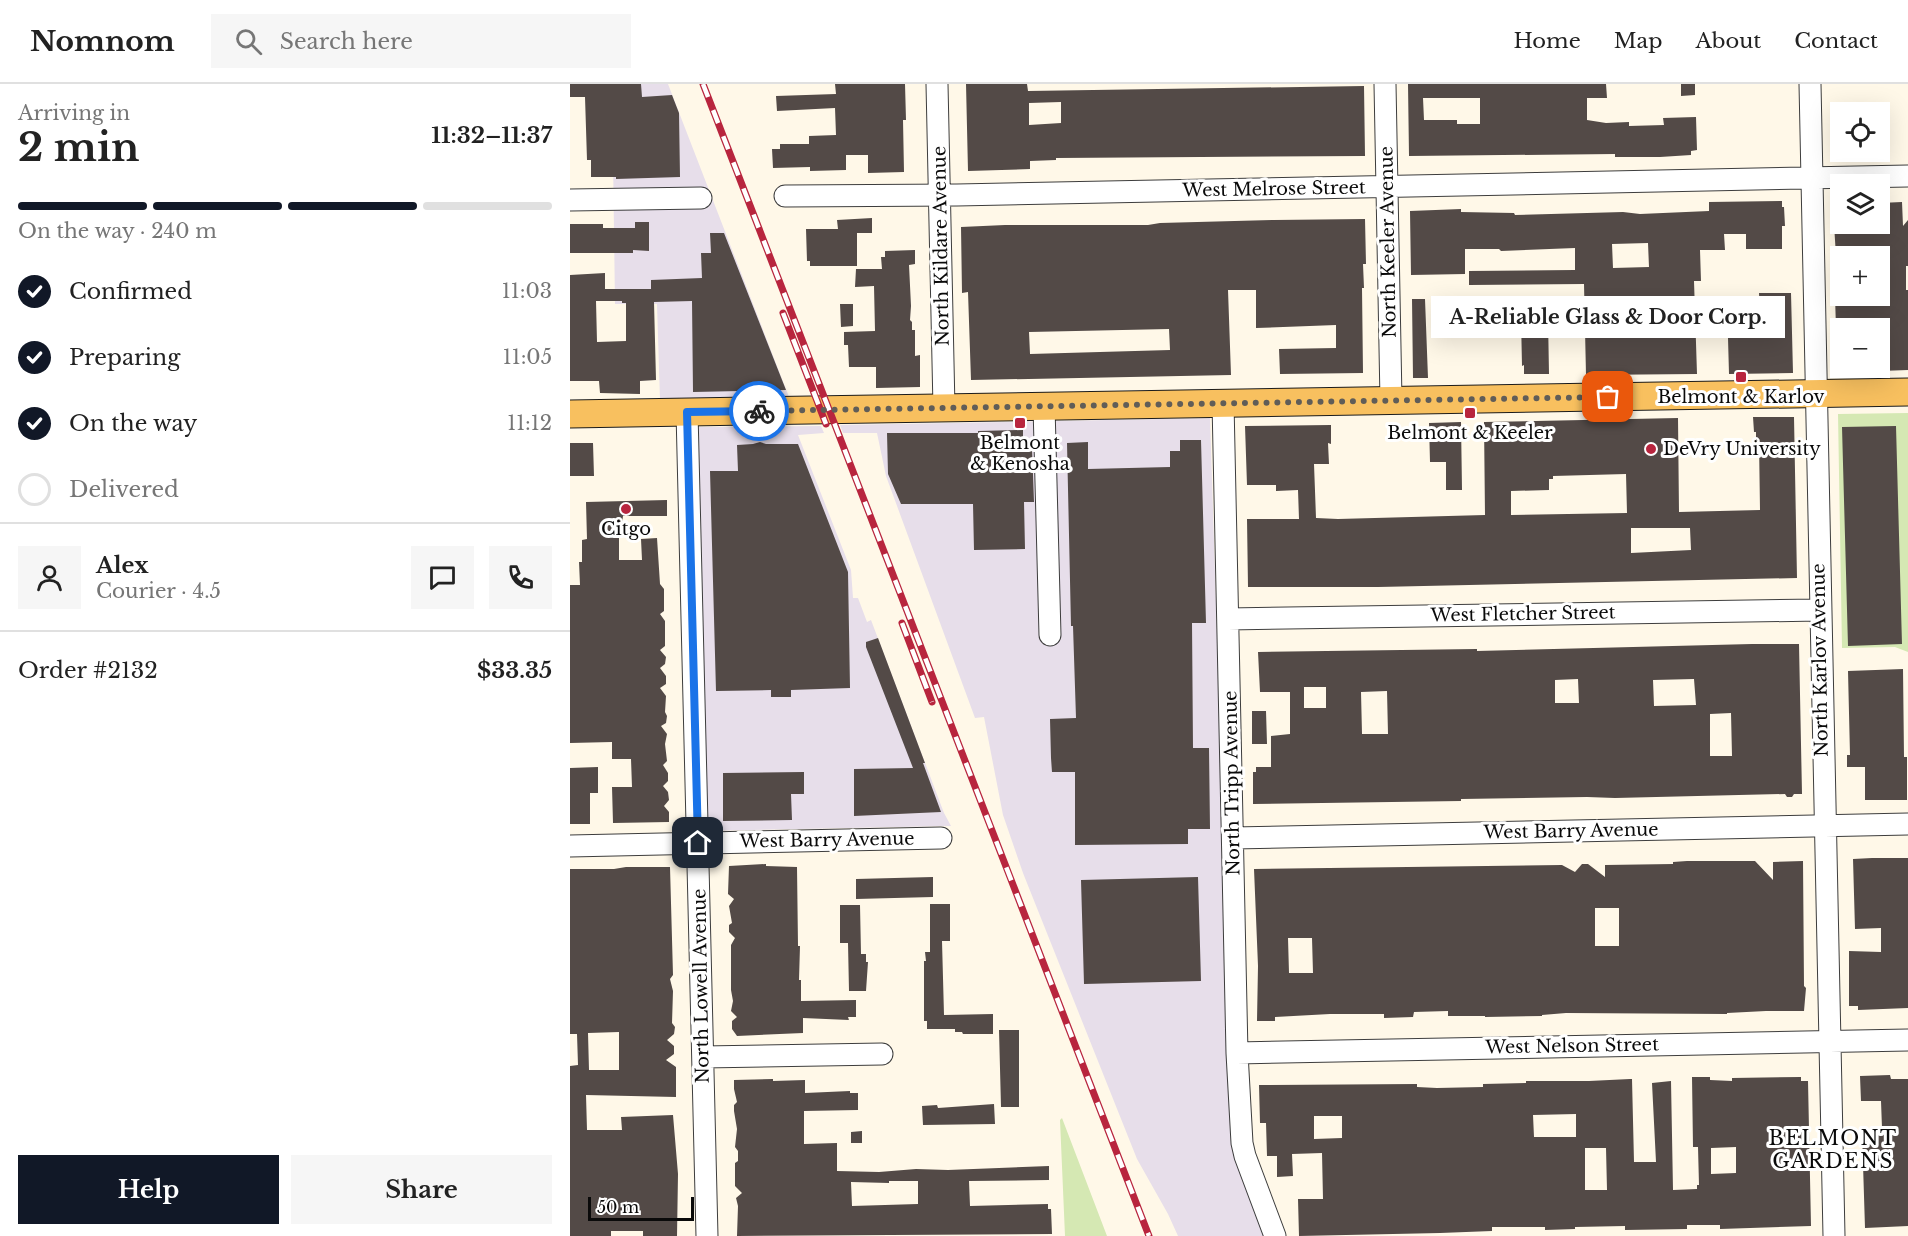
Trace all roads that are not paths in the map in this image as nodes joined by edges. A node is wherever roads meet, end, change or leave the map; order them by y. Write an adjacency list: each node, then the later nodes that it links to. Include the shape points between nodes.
1 (937, 84): 7 (street, North Kildare Avenue)
2 (1385, 84): 6 (street, North Keeler Avenue)
3 (1810, 84): 5 (street, North Karlov Avenue)
4 (1908, 176): 5 (street, West Melrose Street)
5 (1811, 178): 6 (street, West Melrose Street); 12 (street, North Karlov Avenue)
6 (1387, 186): 7 (street, West Melrose Street); 13 (street, North Keeler Avenue)
7 (940, 195): 8 (street, West Melrose Street); 16 (street, North Kildare Avenue)
8 (784, 196)
9 (701, 198): 10 (street)
10 (570, 200)
11 (1908, 392): 12 (main road)
12 (1815, 393): 13 (main road); 19 (street, North Karlov Avenue)
13 (1391, 400): 14 (main road)
14 (1223, 403): 15 (main road); 20 (street, North Tripp Avenue)
15 (1044, 406): 16 (main road); 21 (street)
16 (944, 408): 17 (main road)
17 (687, 412): 18 (main road); 26 (street, North Lowell Avenue)
18 (570, 414)
19 (1819, 610): 20 (street, West Fletcher Street); 23 (street, North Karlov Avenue)
20 (1228, 619): 25 (street, North Tripp Avenue)
21 (1050, 635)
22 (1908, 824): 23 (street, West Barry Avenue)
23 (1824, 826): 25 (street, West Barry Avenue); 29 (street, North Karlov Avenue)
24 (941, 838): 26 (street, West Barry Avenue)
25 (1233, 838): 30 (street, North Tripp Avenue)
26 (698, 843): 27 (street, West Barry Avenue); 32 (street, North Lowell Avenue)
27 (570, 846)
28 (1908, 1040): 29 (street, West Nelson Street)
29 (1829, 1041): 30 (street, West Nelson Street); 35 (street, North Karlov Avenue)
30 (1237, 1053): 34 (street, North Tripp Avenue, via 1242,1143)
31 (882, 1054): 32 (street)
32 (703, 1057): 33 (street, North Lowell Avenue)
33 (707, 1236)
34 (1275, 1236)
35 (1834, 1236)

